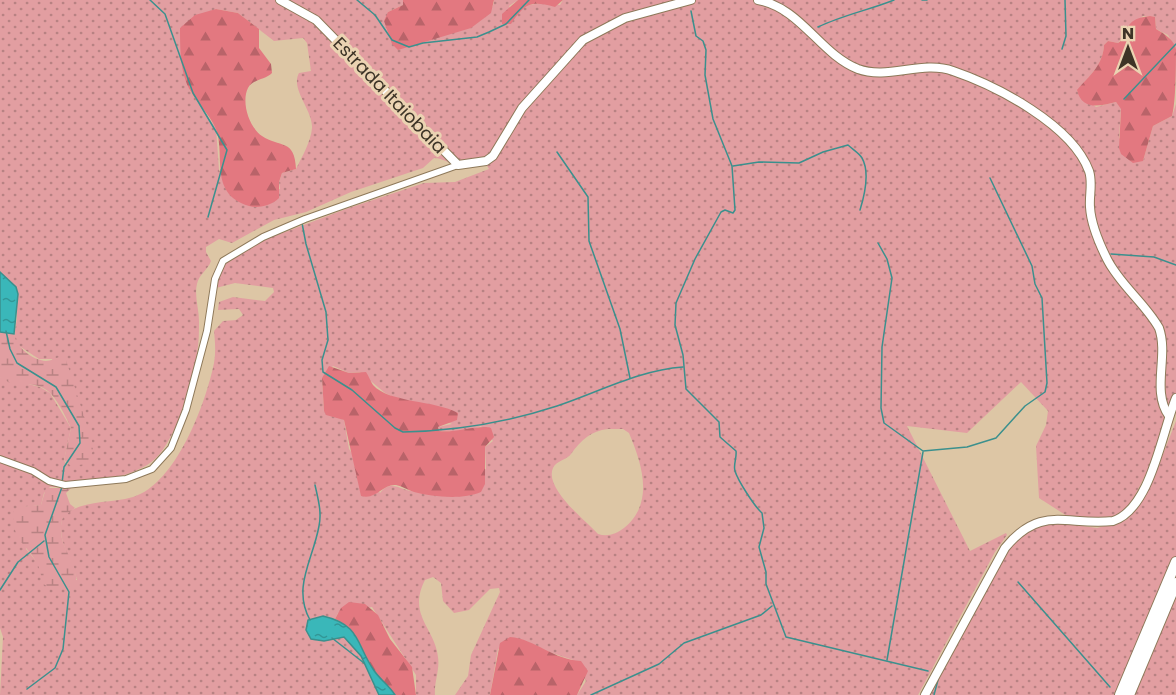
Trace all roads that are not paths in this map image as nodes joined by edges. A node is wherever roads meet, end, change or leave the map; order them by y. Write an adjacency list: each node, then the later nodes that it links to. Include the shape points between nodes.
1 (280, 0): 4 (street, Estrada Itaiobaia, via 316,20)
2 (691, 0): 4 (street, Estrada Itaiobaia, via 625,18 595,32 570,53 522,108 493,156)
3 (758, 0): 6 (street, via 793,16 851,66 867,71 928,67 951,70 1022,101 1071,145 1089,171 1091,212 1106,258 1159,328 1161,394)
4 (458, 165): 7 (street, via 305,219 223,261 215,279 207,331 186,410 171,448 152,469 126,479 65,485)
5 (1176, 398): 6 (street)
6 (1169, 416): 10 (street, via 1156,459 1129,514 1101,522 1044,520 1029,525 1011,541)
7 (0, 459)
8 (1176, 562): 11 (highway)
9 (1176, 583): 12 (highway)
10 (925, 695)
11 (1120, 695)
12 (1129, 695)

